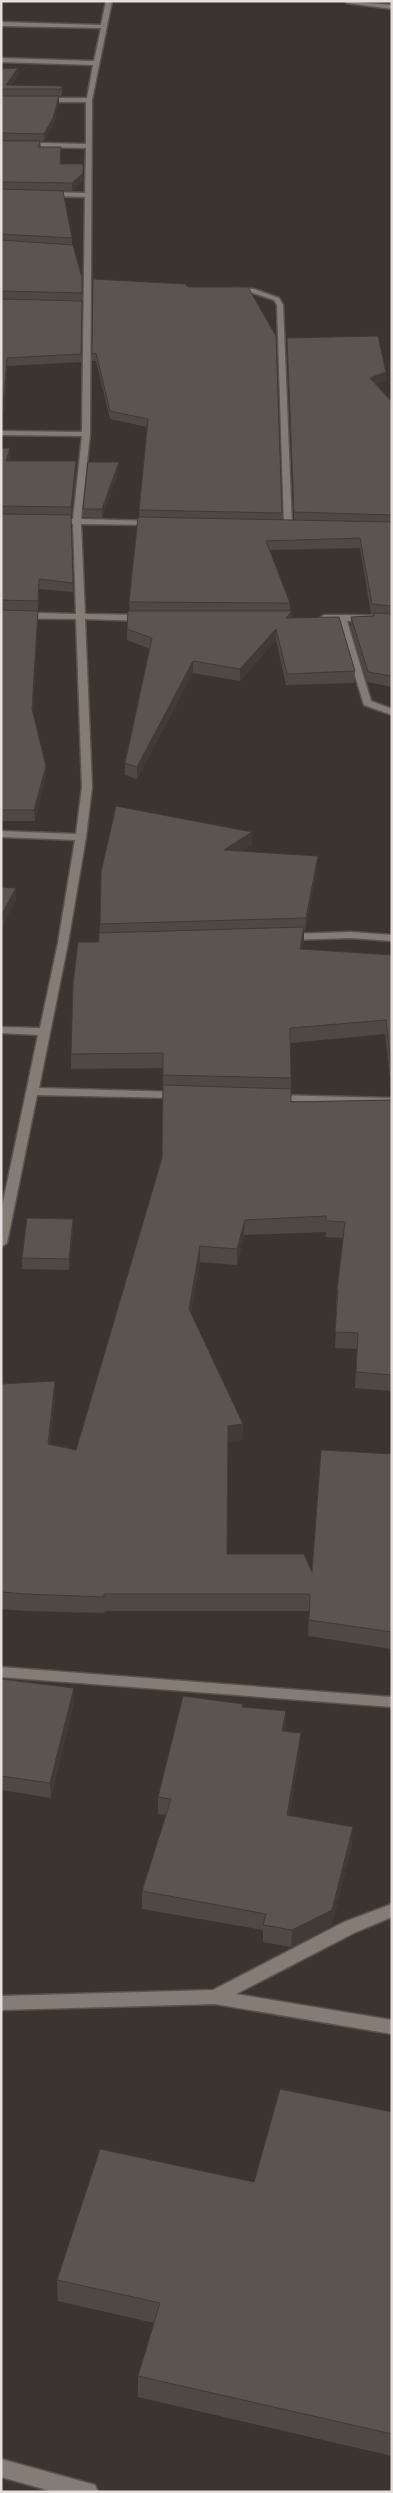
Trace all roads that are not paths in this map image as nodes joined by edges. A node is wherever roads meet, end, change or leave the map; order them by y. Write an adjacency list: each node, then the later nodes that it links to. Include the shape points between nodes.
1 (109, 1): 5 (street)
2 (347, 1): 3 (street)
3 (392, 7)
4 (1, 24): 5 (street)
5 (104, 27): 7 (street)
6 (1, 60): 7 (street)
7 (97, 63): 9 (street)
8 (40, 100): 9 (street)
9 (89, 100): 11 (street)
10 (1, 144): 11 (street)
11 (89, 146): 13 (street)
12 (40, 194): 13 (street)
13 (88, 196): 16 (street, via 83,249 93,282 83,305)
14 (225, 290): 21 (street, via 254,291 277,299 280,305)
15 (1, 433): 16 (street)
16 (86, 434): 18 (street)
17 (58, 520): 18 (street)
18 (77, 521): 19 (street); 24 (street)
19 (164, 523)
20 (278, 526): 21 (street)
21 (288, 526): 22 (street)
22 (297, 526)
23 (1, 615): 24 (street)
24 (79, 618): 25 (street); 31 (street, via 87,787)
25 (157, 618)
26 (313, 618): 27 (street)
27 (342, 618): 28 (street); 29 (street, via 367,704)
28 (392, 619)
29 (392, 712)
30 (1, 834): 31 (street)
31 (81, 837): 35 (street, via 68,943)
32 (281, 937): 33 (street, via 351,935)
33 (392, 938)
34 (1, 1030): 35 (street)
35 (45, 1032): 36 (street)
36 (33, 1091): 37 (street); 40 (street)
37 (192, 1096)
38 (262, 1098): 39 (street)
39 (392, 1102)
40 (1, 1243)
41 (1, 1672): 42 (street)
42 (392, 1702)
43 (392, 1910): 44 (street, via 350,1927)
44 (215, 1997): 45 (street); 46 (street)
45 (1, 2003)
46 (392, 2027)
47 (1, 2468): 48 (street)
48 (88, 2492)

